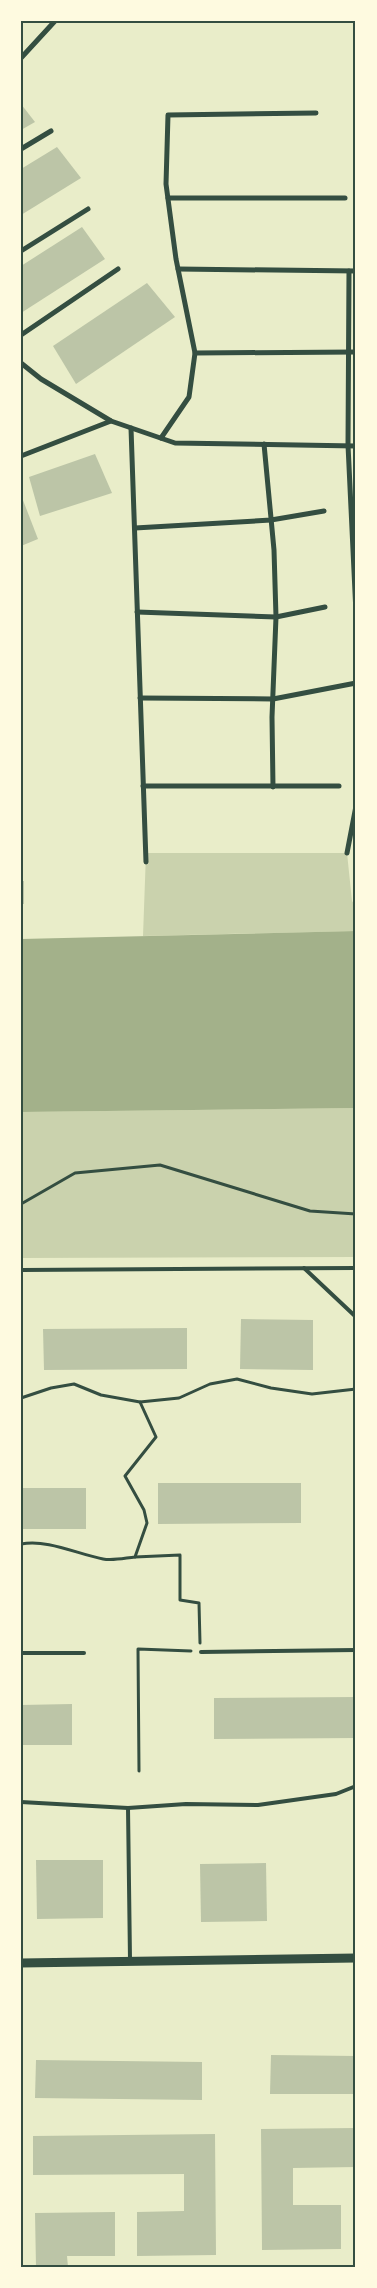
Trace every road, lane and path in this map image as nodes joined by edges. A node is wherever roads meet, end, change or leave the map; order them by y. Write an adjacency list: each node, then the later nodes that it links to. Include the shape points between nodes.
1 (55, 21): 2 (street)
2 (21, 58)
3 (316, 113): 6 (street, via 168,116)
4 (51, 131): 5 (street)
5 (21, 149)
6 (168, 198): 7 (street); 11 (street)
7 (345, 198)
8 (88, 209): 9 (street)
9 (21, 250)
10 (118, 269): 14 (street)
11 (178, 269): 12 (street); 17 (street)
12 (349, 271): 13 (street); 15 (street)
13 (356, 271)
14 (21, 335)
15 (349, 352): 16 (street); 17 (street); 23 (street)
16 (356, 352)
17 (195, 354): 21 (street, via 189,397)
18 (21, 363): 19 (street, via 41,379)
19 (111, 421): 20 (street); 25 (street)
20 (131, 428): 21 (street); 28 (street)
21 (161, 438): 22 (street, via 175,443)
22 (264, 444): 23 (street); 27 (street)
23 (348, 445): 24 (street); 29 (street)
24 (356, 446)
25 (21, 456)
26 (324, 511): 27 (street)
27 (271, 520): 28 (street); 33 (street)
28 (135, 528): 31 (street)
29 (354, 542): 32 (street)
30 (325, 607): 33 (street)
31 (137, 612): 33 (street); 35 (street)
32 (356, 613)
33 (276, 617): 36 (street)
34 (356, 683): 36 (street)
35 (140, 698): 36 (street); 37 (street)
36 (272, 699): 39 (street)
37 (144, 786): 39 (street); 44 (street)
38 (339, 786): 39 (street)
39 (273, 787)
40 (356, 806): 41 (street)
41 (349, 839): 42 (street); 43 (street)
42 (356, 839)
43 (347, 853)
44 (146, 862)
45 (21, 1204): 46 (path, via 76,1173 160,1165 310,1211)
46 (356, 1214)
47 (304, 1268): 48 (lane); 49 (lane); 50 (lane)
48 (356, 1268)
49 (21, 1270)
50 (356, 1317)
51 (356, 1389): 53 (path, via 312,1394 237,1379 210,1384 179,1398)
52 (21, 1398): 53 (path, via 74,1384 101,1395)
53 (140, 1402): 55 (path, via 156,1436 125,1476 148,1523)
54 (21, 1544): 55 (path, via 29,1542 52,1546 106,1560)
55 (135, 1557): 57 (path, via 180,1555 180,1600 199,1603)
56 (356, 1650): 57 (lane)
57 (201, 1652): 60 (path, via 138,1649)
58 (21, 1653): 59 (lane)
59 (84, 1653)
60 (139, 1771)
61 (356, 1786): 63 (lane, via 336,1794 258,1805 186,1804)
62 (21, 1802): 63 (lane)
63 (128, 1808): 65 (lane)
64 (356, 1958): 65 (street)
65 (130, 1961): 66 (street)
66 (21, 1963)

